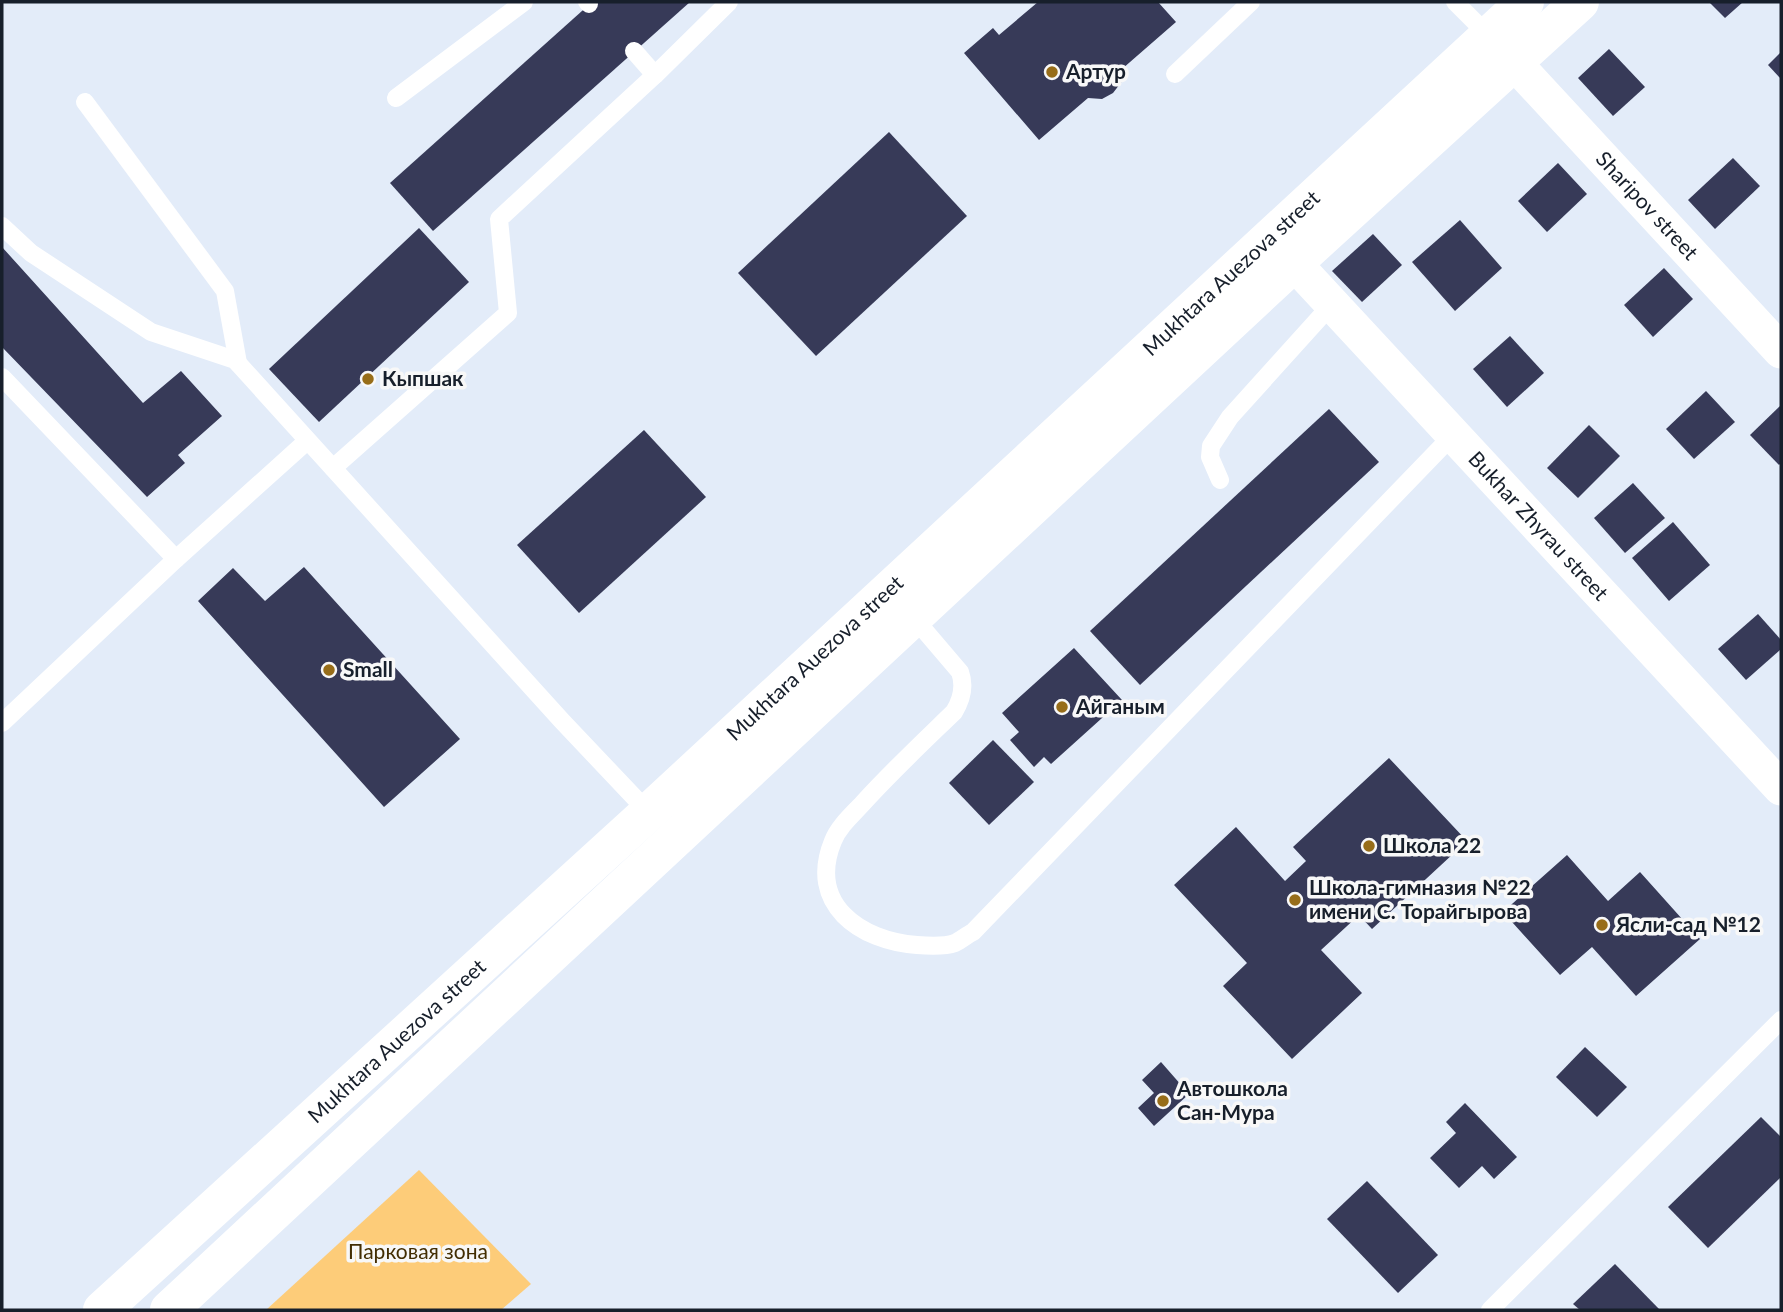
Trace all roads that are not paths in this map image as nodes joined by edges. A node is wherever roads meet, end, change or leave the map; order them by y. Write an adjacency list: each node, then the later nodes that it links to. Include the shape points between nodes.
1 (524, 2): 11 (lane)
2 (729, 2): 10 (lane)
3 (1251, 2): 9 (lane)
4 (1455, 2): 7 (lane)
5 (1525, 2): 7 (main road, Mukhtara Auezova street)
6 (1580, 2): 7 (main road, Mukhtara Auezova street)
7 (1501, 48): 14 (main road, Mukhtara Auezova street); 16 (street, Sharipov street); 27 (main road, Mukhtara Auezova street)
8 (635, 51): 10 (lane)
9 (1175, 74)
10 (655, 75): 21 (lane, via 499,219 508,313)
11 (396, 98)
12 (85, 102): 17 (lane, via 225,291)
13 (2, 226): 17 (lane, via 31,253 151,332)
14 (1294, 263): 15 (street, Bukhar Zhyrau street); 24 (main road, Mukhtara Auezova street)
15 (1332, 304): 19 (street, Bukhar Zhyrau street); 22 (lane, via 1216,437 1210,457)
16 (1781, 351)
17 (238, 363): 20 (lane)
18 (2, 377): 23 (lane)
19 (1453, 435): 24 (lane, via 973,932 953,943 929,946 880,939 860,930 835,902 825,870 841,827 960,702 964,681 960,672); 26 (street, Bukhar Zhyrau street)
20 (307, 441): 21 (lane); 23 (lane)
21 (333, 468): 27 (lane)
22 (1220, 480)
23 (176, 559): 25 (lane)
24 (914, 618): 28 (main road, Mukhtara Auezova street)
25 (2, 723)
26 (1781, 788)
27 (649, 812): 28 (lane); 30 (main road, Mukhtara Auezova street)
28 (676, 840): 31 (main road, Mukhtara Auezova street)
29 (1781, 1020): 32 (lane)
30 (102, 1310)
31 (169, 1310)
32 (1490, 1310)

